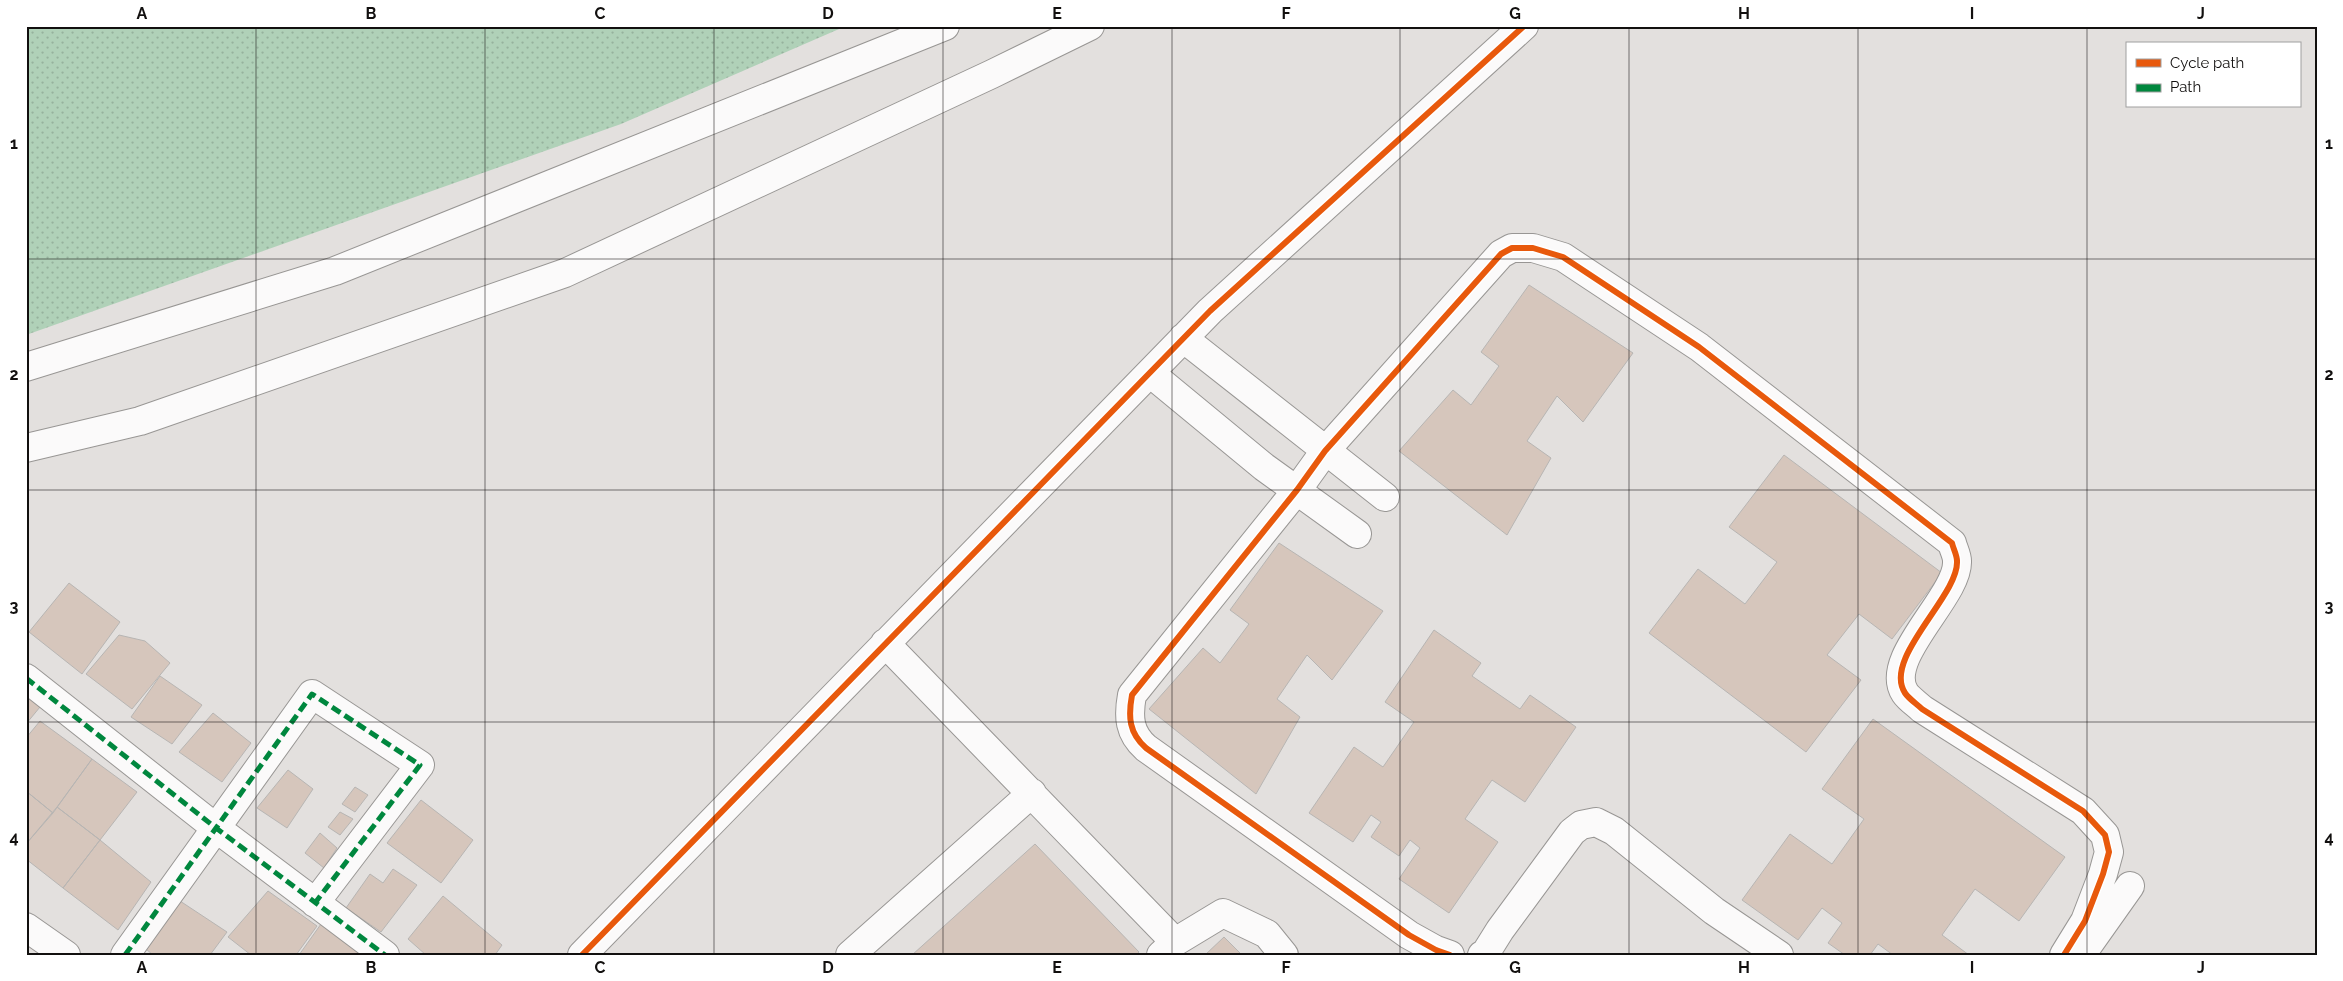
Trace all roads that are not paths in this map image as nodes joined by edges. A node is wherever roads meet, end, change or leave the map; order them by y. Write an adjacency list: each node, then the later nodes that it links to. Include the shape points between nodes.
1 (945, 26): 5 (street, via 335,271)
2 (1090, 26): 7 (street, via 565,273 140,421)
3 (1524, 26): 4 (street)
4 (1183, 338): 6 (street); 8 (street)
5 (26, 367)
6 (1150, 373): 9 (street); 12 (street)
7 (26, 448)
8 (1325, 451): 9 (street); 10 (street); 20 (street, via 1501,254 1512,248 1533,248 1563,257 1699,348 1952,543 1957,562 1952,579 1905,658 1900,678 1905,693 1922,709 2083,811 2105,835 2109,852 2103,874)
9 (1297, 490): 11 (street); 27 (street, via 1132,695 1131,728 1136,739 1169,765 1410,935)
10 (1385, 497)
11 (1357, 534)
12 (885, 644): 14 (street); 24 (street)
13 (26, 678): 15 (street)
14 (1032, 793): 19 (street); 25 (street)
15 (216, 828): 17 (street); 17 (street, via 312,694 420,765); 22 (street)
16 (2130, 886): 20 (street)
17 (315, 903): 23 (street)
18 (26, 928): 21 (street)
19 (1168, 948): 26 (street, via 1223,913 1266,934)
20 (2072, 954)
21 (66, 955)
22 (126, 955)
23 (385, 955)
24 (582, 955)
25 (850, 955)
26 (1284, 955)
27 (1450, 955)
28 (1482, 955): 29 (street, via 1572,832 1581,825 1596,822 1614,831 1714,911)
29 (1779, 955)

